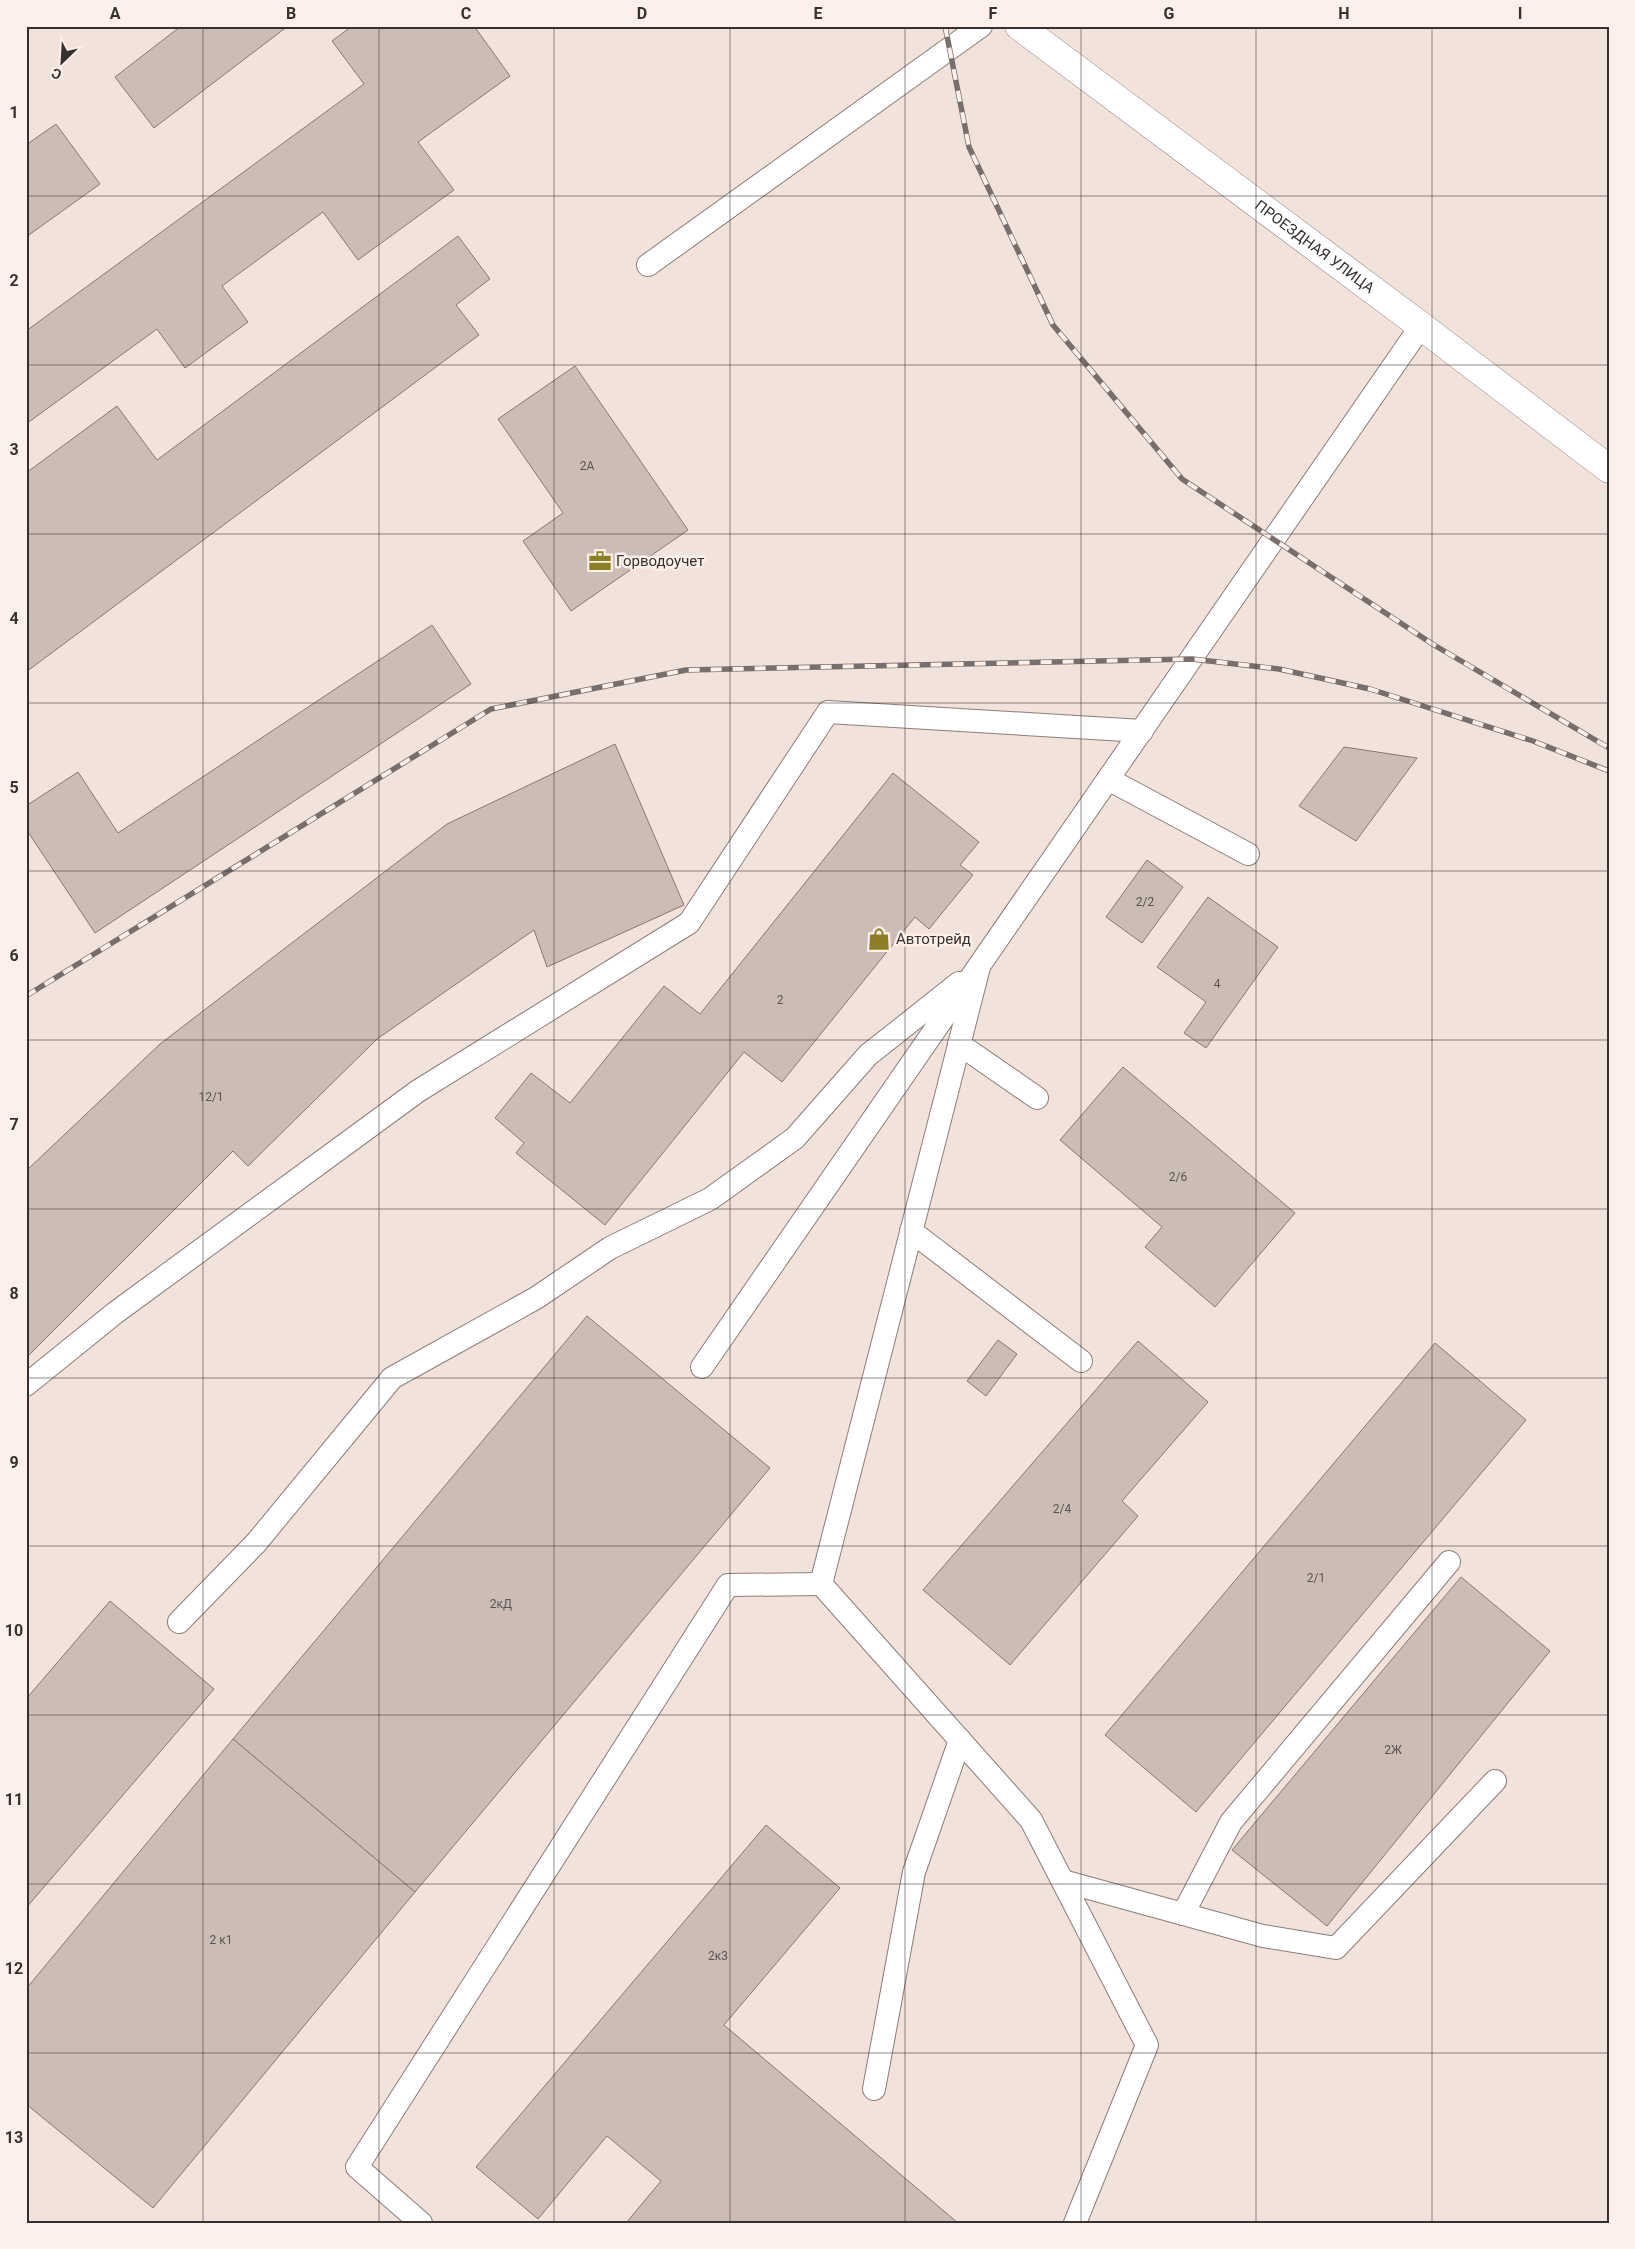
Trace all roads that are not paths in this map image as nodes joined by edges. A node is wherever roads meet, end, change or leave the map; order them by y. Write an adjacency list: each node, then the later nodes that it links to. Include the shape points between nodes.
1 (980, 26): 3 (lane)
2 (1019, 26): 4 (street, ПРОЕЗДНАЯ УЛИЦА)
3 (648, 265)
4 (1421, 326): 5 (street, ПРОЕЗДНАЯ УЛИЦА); 6 (lane)
5 (1609, 470)
6 (1142, 730): 7 (lane); 15 (lane, via 828,712 689,923 418,1091 115,1313)
7 (1108, 779): 8 (lane); 9 (lane)
8 (1248, 854)
9 (979, 967): 10 (lane); 14 (lane); 18 (lane, via 868,1056 795,1138 710,1199 610,1248 536,1298 392,1378 256,1543)
10 (959, 1044): 11 (lane); 12 (lane)
11 (1037, 1098)
12 (911, 1231): 13 (lane); 17 (lane)
13 (1081, 1361)
14 (702, 1367)
15 (26, 1385)
16 (1449, 1562): 22 (lane, via 1231,1822)
17 (821, 1584): 19 (lane); 24 (lane, via 728,1585 357,2167)
18 (179, 1622)
19 (960, 1740): 21 (lane, via 1031,1820); 23 (lane, via 914,1872)
20 (1495, 1781): 22 (lane, via 1336,1948 1263,1936)
21 (1063, 1881): 22 (lane); 25 (lane, via 1147,2045)
22 (1183, 1914)
23 (874, 2089)
24 (421, 2223)
25 (1075, 2223)

